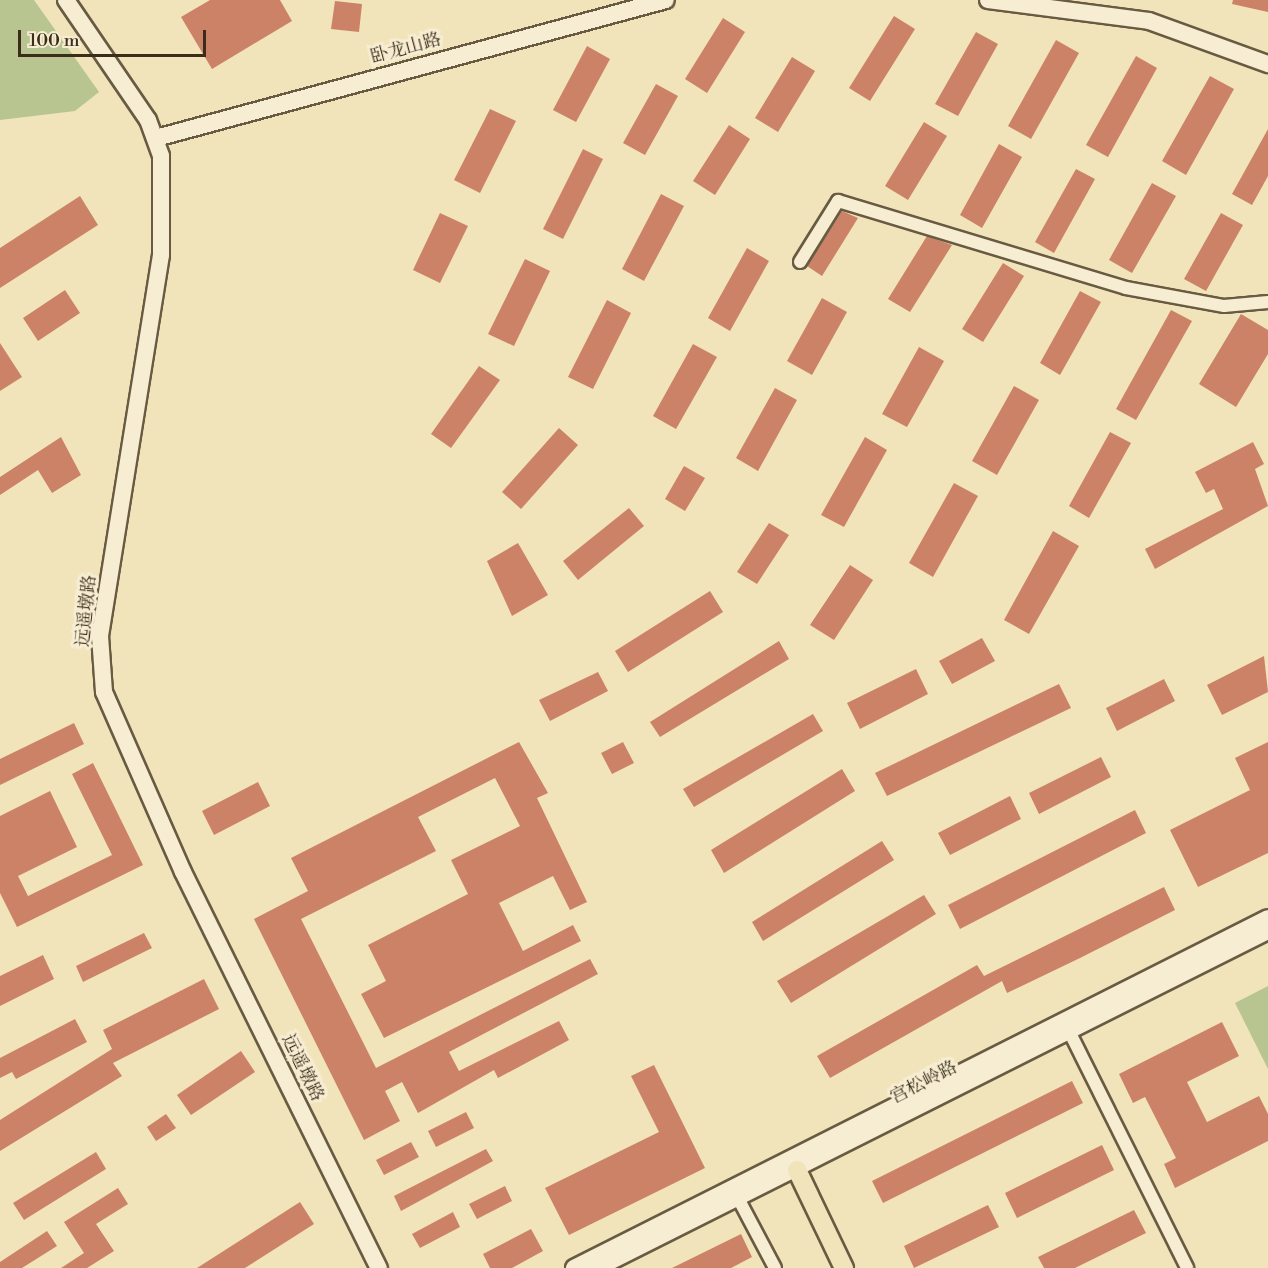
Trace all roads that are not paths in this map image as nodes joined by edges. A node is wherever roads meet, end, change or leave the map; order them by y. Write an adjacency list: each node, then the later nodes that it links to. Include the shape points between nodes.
1 (66, 0): 5 (street)
2 (666, 0): 5 (street, 卧龙山路)
3 (988, 0): 4 (street, via 1149,21)
4 (1268, 64)
5 (156, 138): 13 (street, 远遥墩路, via 161,255 100,636 104,692 183,872)
6 (800, 262): 7 (street, via 838,201 1126,288 1224,306)
7 (1268, 302)
8 (1268, 918): 14 (street)
9 (1268, 931): 10 (street, 宫松岭路)
10 (1069, 1031): 11 (street, 宫松岭路); 18 (street)
11 (797, 1170): 12 (street, 宫松岭路); 17 (main road)
12 (739, 1200): 15 (street, 宫松岭路); 16 (street)
13 (379, 1268)
14 (574, 1268)
15 (597, 1268)
16 (775, 1268)
17 (844, 1268)
18 (1187, 1268)

